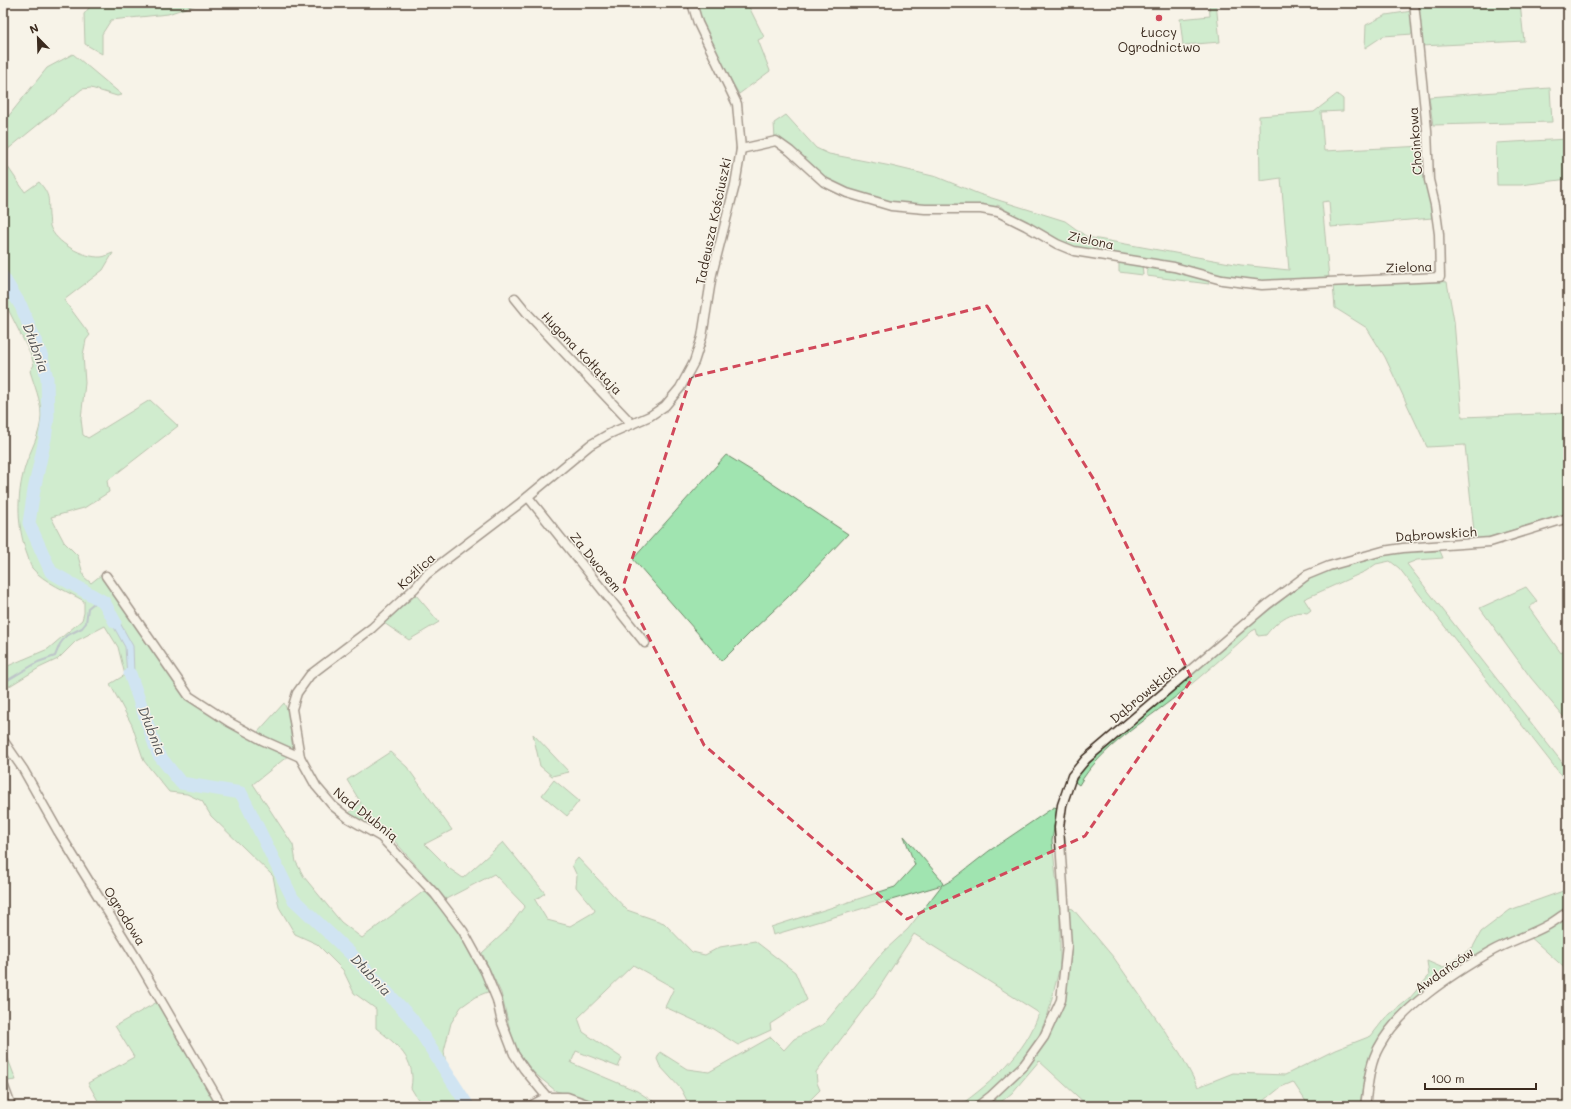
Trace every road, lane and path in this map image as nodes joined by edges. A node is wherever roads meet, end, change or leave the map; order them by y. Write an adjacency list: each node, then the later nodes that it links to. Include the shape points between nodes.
1 (692, 3): 3 (street, Tadeusza Kościuszki, via 698,23 737,104)
2 (1414, 3): 4 (street, Choinkowa, via 1427,130 1429,180 1439,234)
3 (741, 149): 4 (street, Zielona, via 776,141 824,182 847,193 891,206 981,209 998,212 1074,251 1174,267 1222,280 1262,285); 6 (street, Tadeusza Kościuszki, via 735,185 712,274 702,337 694,362 680,388 666,406)
4 (1440, 277)
5 (515, 298): 6 (street, Hugona Kołłątaja)
6 (632, 424): 7 (street, Koźlica, via 590,445)
7 (528, 497): 10 (street, Za Dworem); 12 (street, Koźlica, via 427,574 372,628 310,675 297,693 292,709)
8 (1568, 518): 20 (street, Dąbrowskich, via 1490,542 1377,552 1307,575 1268,604 1086,759 1072,776 1062,805 1059,827 1067,946 1061,1000 1044,1037 1024,1065)
9 (106, 576): 12 (street, via 189,696 229,722)
10 (645, 643)
11 (3, 740): 17 (street, Ogrodowa, via 138,960)
12 (300, 757): 15 (street, Nad Dłubnią, via 316,786 333,806 381,837 435,894 463,931 485,971 514,1054)
13 (1568, 912): 21 (street, Awdańców, via 1549,925 1493,951 1425,995 1396,1023 1378,1047 1370,1074)
14 (3, 1087): 16 (main road)
15 (547, 1097): 18 (street); 19 (street, via 567,1097)
16 (10, 1106)
17 (222, 1106)
18 (530, 1106)
19 (592, 1106)
20 (978, 1106)
21 (1365, 1106)

